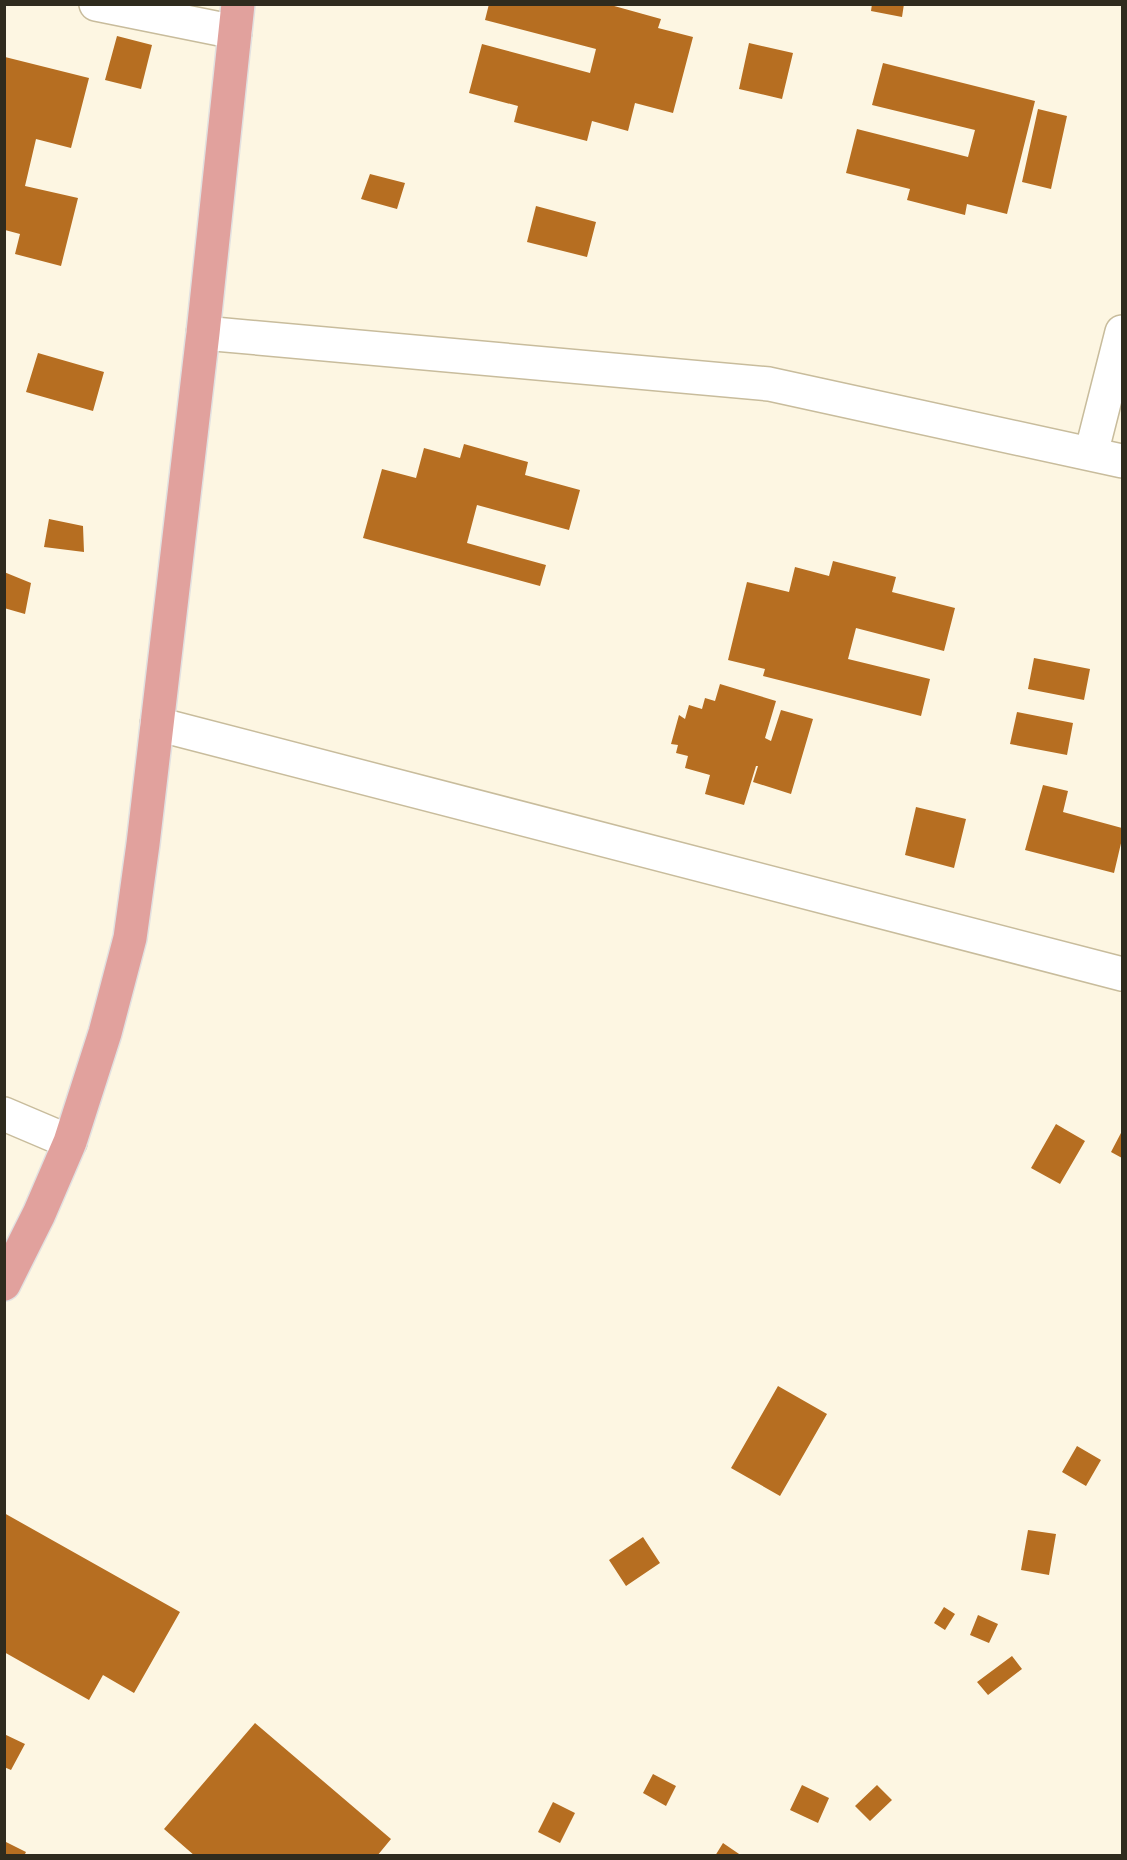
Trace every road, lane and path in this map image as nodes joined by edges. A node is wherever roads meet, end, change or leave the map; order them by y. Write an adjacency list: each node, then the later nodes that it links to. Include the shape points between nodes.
1 (96, 4): 2 (street)
2 (236, 18): 4 (main road)
3 (1122, 332): 5 (street)
4 (203, 333): 5 (street, via 769,384); 7 (main road)
5 (1091, 454): 6 (street)
6 (1122, 461)
7 (157, 724): 8 (street); 10 (main road, via 130,938)
8 (1122, 974)
9 (4, 1114): 10 (street)
10 (70, 1142): 11 (main road)
11 (4, 1284)

